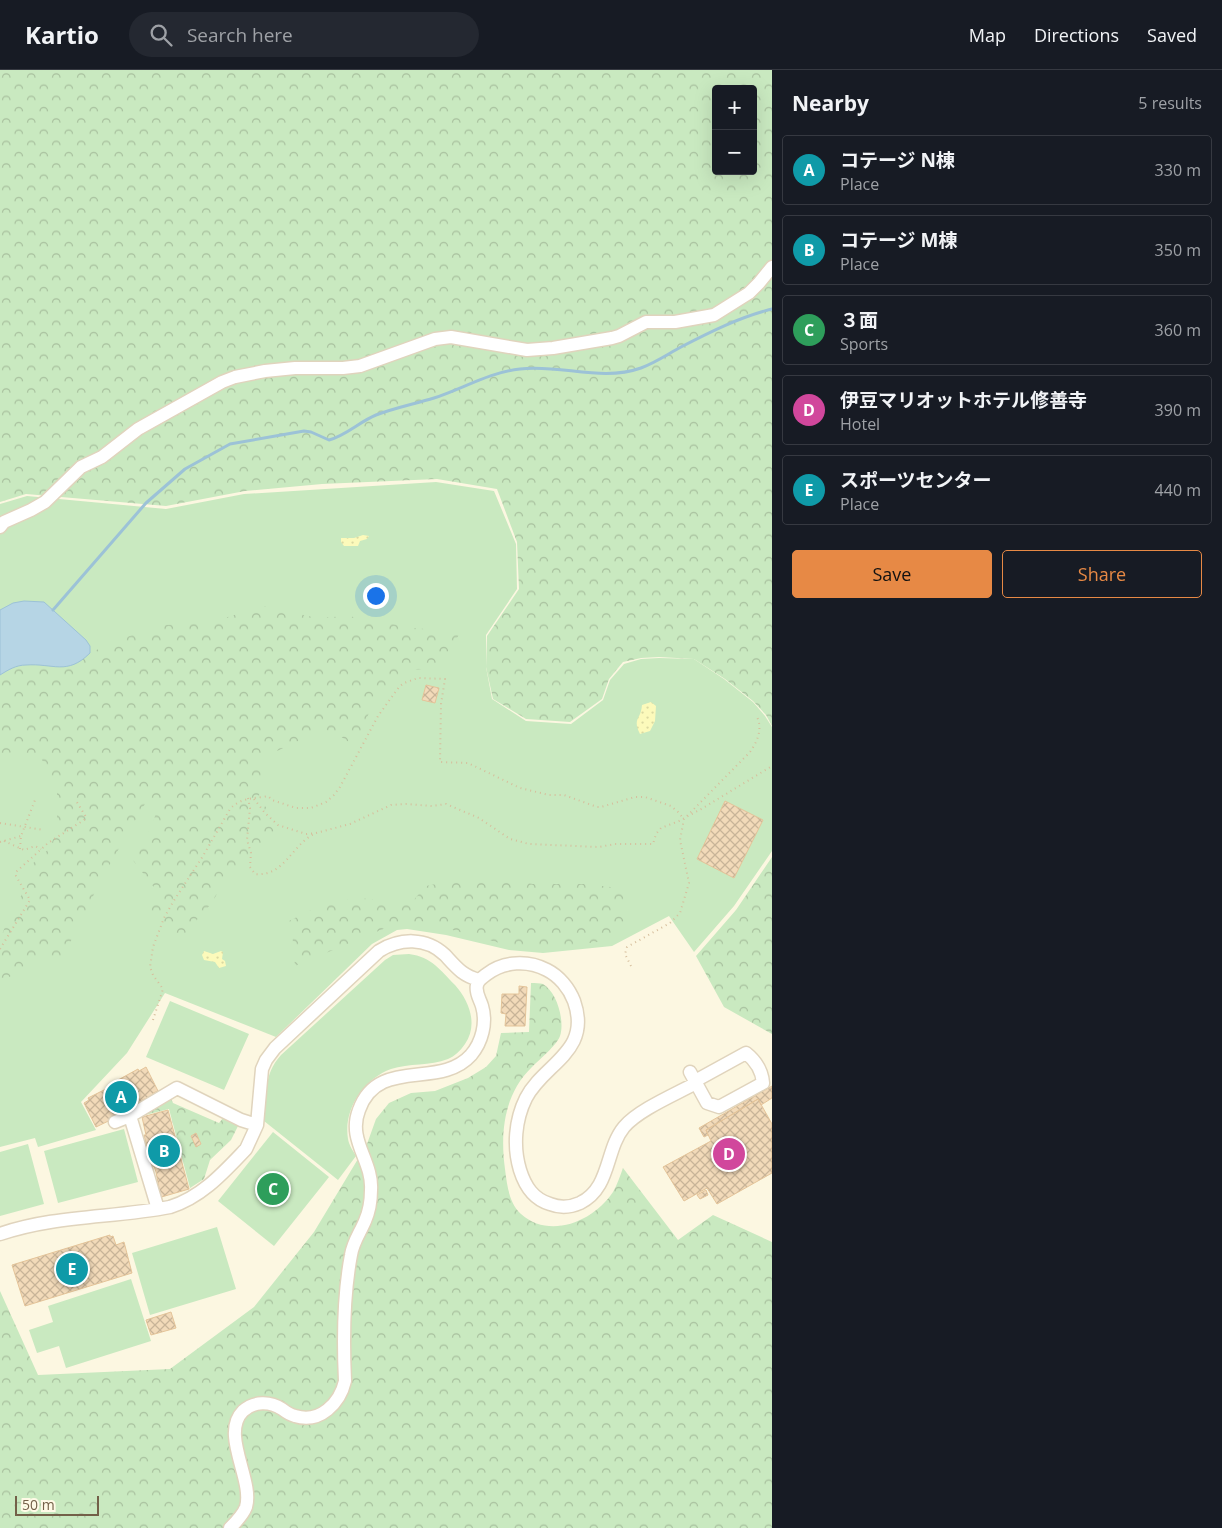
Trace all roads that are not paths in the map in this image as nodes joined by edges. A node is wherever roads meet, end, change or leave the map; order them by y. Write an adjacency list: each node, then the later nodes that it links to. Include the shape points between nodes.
1 (772, 268): 2 (street, via 759,284 714,316 676,322 646,322 612,338 527,350 451,337 435,339 360,366 265,371 222,382 138,429 109,452 81,468 44,502)
2 (0, 527)
3 (479, 980): 5 (street, via 497,968 528,964 548,970 557,977 575,1003 577,1024 572,1044 530,1092 517,1126 520,1172 532,1194 545,1203 560,1207 576,1205 589,1197 606,1173 616,1140 629,1122); 8 (street, via 464,974 428,944 408,941 388,945 275,1048 266,1060 262,1069); 11 (street, via 477,992 484,1022 480,1039 465,1061 449,1069 386,1080 369,1092 361,1104 355,1132 372,1183 366,1220 350,1256 343,1309 343,1390 328,1410 312,1417 295,1416 266,1402 243,1411 234,1434 247,1501 240,1517)
4 (767, 1074): 5 (street, via 746,1053); 5 (street, via 763,1083 720,1107 707,1103)
5 (694, 1079)
6 (130, 1116): 7 (street); 8 (street, via 177,1088); 9 (street)
7 (115, 1122)
8 (257, 1125): 9 (street, via 246,1149 203,1190 179,1204)
9 (158, 1209): 10 (street, via 41,1223)
10 (0, 1234)
11 (230, 1528)

